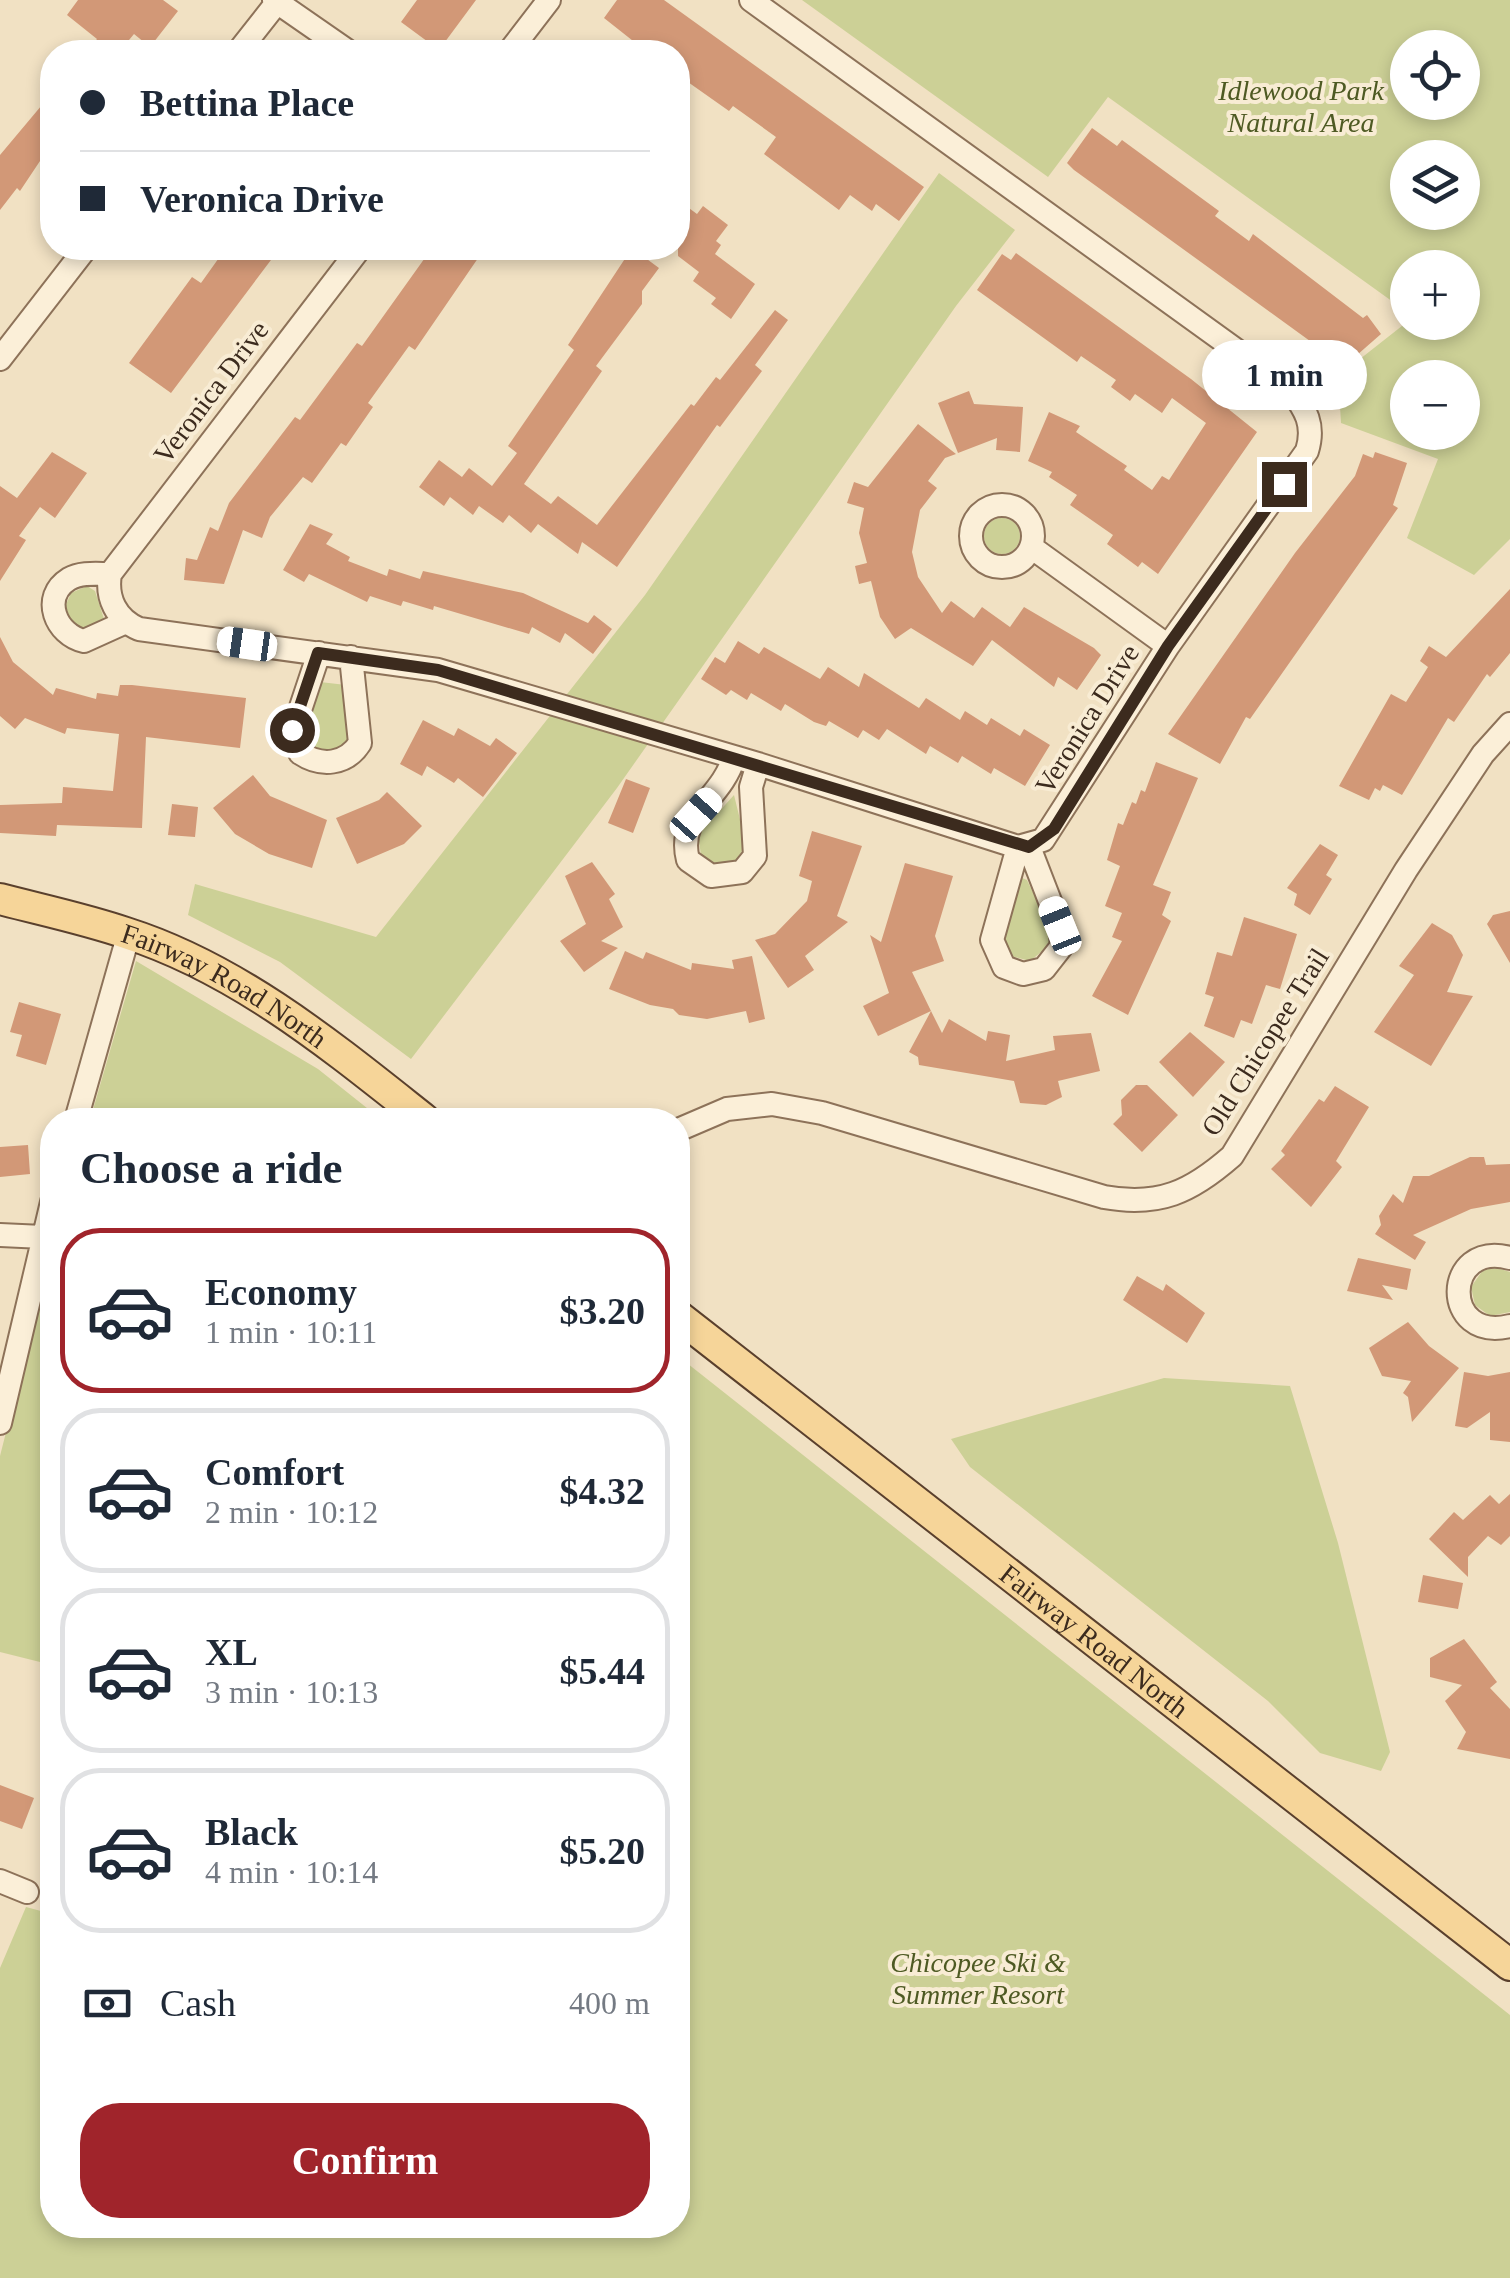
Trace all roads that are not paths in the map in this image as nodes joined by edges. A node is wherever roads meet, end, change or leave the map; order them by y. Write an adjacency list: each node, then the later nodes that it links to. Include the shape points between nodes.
1 (549, 0): 6 (street)
2 (752, 0): 13 (street, Veronica Drive, via 1290,389 1306,410 1306,451)
3 (277, 1): 4 (street); 5 (street)
4 (247, 40)
5 (332, 40)
6 (519, 40)
7 (77, 260): 9 (street)
8 (351, 260): 11 (street, Veronica Drive)
9 (0, 359)
10 (1032, 546): 13 (street)
11 (110, 574): 12 (street, via 112,600); 12 (street, via 66,582 54,599 56,621 84,642)
12 (126, 622): 14 (street)
13 (1168, 646): 19 (street, Veronica Drive, via 1054,829)
14 (318, 653): 15 (street); 15 (street, via 292,734 300,753 322,762 344,758 360,743)
15 (351, 657): 17 (street, via 438,670)
16 (1510, 724): 24 (street, Old Chicopee Trail, via 1417,854 1232,1156 1200,1184 1131,1202 1104,1197 772,1104 727,1110)
17 (734, 757): 18 (street); 18 (street, via 727,781 685,835 688,860 711,876 742,872 755,856 750,787)
18 (758, 764): 19 (street)
19 (1024, 847): 19 (street, via 992,940 1004,967 1023,974 1044,969 1062,946 1060,926)
20 (0, 899): 21 (main road, Fairway Road North)
21 (129, 934): 22 (street); 23 (main road, Fairway Road North, via 256,995)
22 (79, 1108)
23 (410, 1108)
24 (690, 1125)
25 (0, 1235): 26 (street)
26 (40, 1237)
27 (40, 1250): 31 (street)
28 (1510, 1258): 30 (street, via 1474,1261 1458,1292 1475,1324)
29 (690, 1325): 34 (main road, Fairway Road North)
30 (1510, 1326)
31 (0, 1423)
32 (0, 1881): 33 (street)
33 (27, 1892)
34 (1510, 1966)

